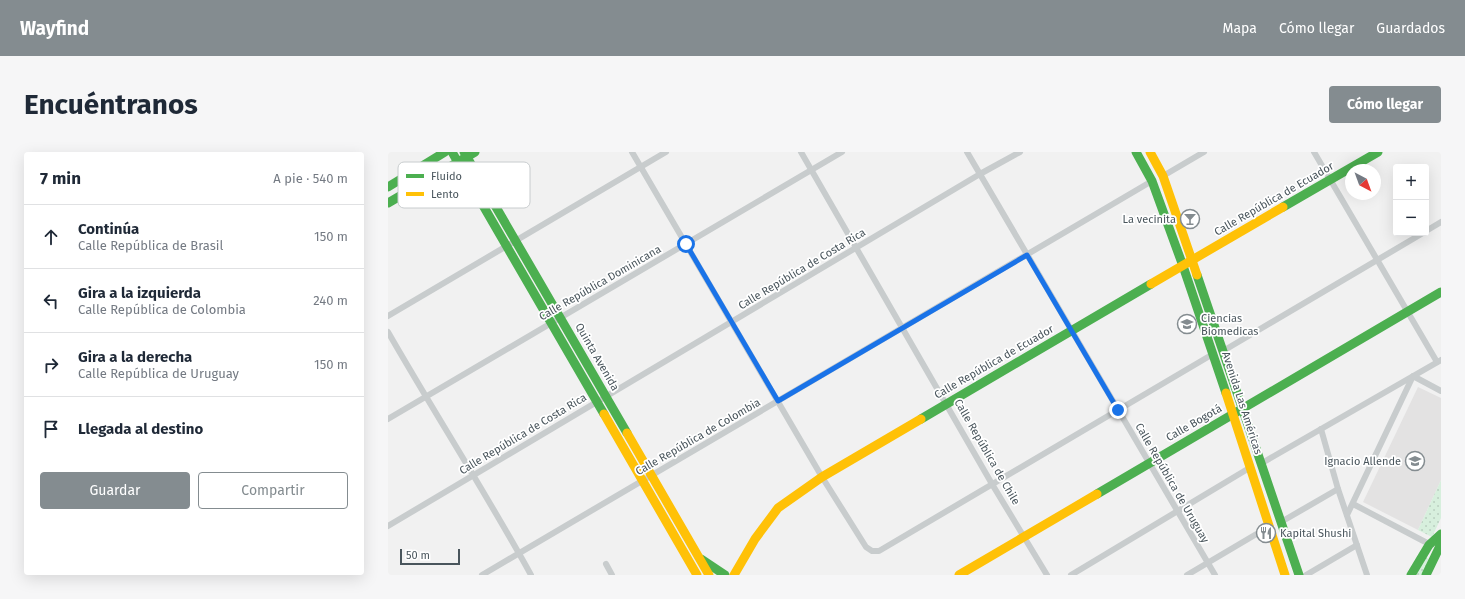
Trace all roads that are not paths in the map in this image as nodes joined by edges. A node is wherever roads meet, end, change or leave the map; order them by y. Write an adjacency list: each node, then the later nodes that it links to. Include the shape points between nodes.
1 (445, 152): 15 (street)
2 (452, 152): 16 (street, Quinta Avenida)
3 (632, 152): 17 (street)
4 (666, 152): 17 (street)
5 (801, 152): 18 (street, Calle República de Chile)
6 (842, 152): 18 (street, Calle República Dominicana)
7 (967, 152): 19 (street, Calle República de Uruguay)
8 (1020, 152): 19 (street, Calle República de Costa Rica)
9 (1136, 152): 23 (street, Avenida Las Américas)
10 (1150, 152): 20 (street, Avenida Las Américas)
11 (1204, 152): 20 (street)
12 (1314, 152): 21 (street)
13 (1378, 152): 21 (street, Calle República de Ecuador)
14 (469, 154): 16 (street)
15 (429, 162)
16 (458, 162)
17 (640, 167): 34 (street); 35 (street)
18 (811, 170): 35 (street, Calle República Dominicana); 37 (street, Calle República de Chile)
19 (980, 174): 37 (street, Calle República de Costa Rica); 38 (street, Calle República de Uruguay)
20 (1164, 176): 39 (street, Avenida Las Américas)
21 (1330, 180): 39 (street, Calle República de Ecuador); 40 (street)
22 (398, 181): 24 (street)
23 (1152, 181): 38 (street, Calle República de Colombia); 41 (street, Avenida Las Américas)
24 (389, 186)
25 (398, 198): 27 (street)
26 (398, 199): 28 (street)
27 (388, 203)
28 (388, 207)
29 (484, 208): 36 (street, Quinta Avenida)
30 (499, 208): 34 (street, Quinta Avenida)
31 (1441, 222): 32 (street)
32 (1429, 229)
33 (1418, 236): 40 (street)
34 (516, 240): 36 (street); 45 (street, Quinta Avenida)
35 (686, 244): 45 (street, Calle República Dominicana); 46 (street)
36 (506, 246): 44 (street); 47 (street, Quinta Avenida)
37 (856, 248): 46 (street, Calle República de Costa Rica); 48 (street, Calle República de Chile)
38 (1027, 255): 48 (street, Calle República de Colombia); 49 (street, Calle República de Uruguay)
39 (1192, 260): 41 (street, Calle República de Ecuador); 51 (street, Avenida Las Américas)
40 (1378, 261): 43 (street); 51 (street)
41 (1183, 266): 49 (street, Calle República de Ecuador); 52 (street, Avenida Las Américas)
42 (1441, 292): 43 (street, Calle Bogotá)
43 (1407, 311): 53 (street); 61 (street, Calle Bogotá)
44 (388, 316)
45 (560, 318): 47 (street, Calle República Dominicana); 57 (street, Quinta Avenida)
46 (732, 322): 57 (street, Calle República de Costa Rica); 58 (street)
47 (551, 323): 56 (street, Calle República Dominicana); 59 (street, Quinta Avenida)
48 (903, 328): 58 (street, Calle República de Colombia); 60 (street, Calle República de Chile)
49 (1072, 331): 60 (street, Calle República de Ecuador); 62 (street, Calle República de Uruguay)
50 (388, 332): 56 (street)
51 (1224, 351): 61 (street, Avenida Las Américas)
52 (1213, 354): 62 (street); 63 (street, Avenida Las Américas)
53 (1439, 361): 54 (street)
54 (1413, 376): 55 (street); 65 (street); 75 (street)
55 (1441, 391)
56 (425, 397): 64 (street, Calle República Dominicana); 69 (street)
57 (606, 397): 59 (street, Calle República de Costa Rica); 70 (street, Quinta Avenida)
58 (778, 401): 70 (street, Calle República de Colombia); 71 (street)
59 (597, 402): 69 (street, Calle República de Costa Rica); 72 (street, Quinta Avenida)
60 (947, 404): 71 (street, Calle República de Ecuador); 73 (street, Calle República de Chile)
61 (1242, 408): 63 (street, Calle Bogotá); 67 (street, Avenida Las Américas)
62 (1118, 410): 66 (street, Calle República de Uruguay); 73 (street)
63 (1232, 414): 66 (street, Calle Bogotá); 68 (street, Avenida Las Américas)
64 (388, 420)
65 (1321, 429): 67 (street); 74 (street)
66 (1150, 463): 76 (street, Calle República de Uruguay); 82 (street, Calle Bogotá)
67 (1262, 464): 78 (street, Avenida Las Américas)
68 (1251, 467): 76 (street); 80 (street, Avenida Las Américas)
69 (473, 475): 79 (street, Calle República de Costa Rica); 86 (street)
70 (652, 476): 72 (street, Calle República de Colombia); 87 (street, Quinta Avenida)
71 (822, 477): 73 (street, via 866,547 872,551 879,551); 96 (street, Calle República de Ecuador, via 778,508 755,539)
72 (642, 481): 86 (street, Calle República de Colombia); 93 (street, Quinta Avenida)
73 (992, 484): 82 (street, Calle República de Chile)
74 (1338, 489): 77 (street); 78 (street)
75 (1353, 504): 77 (street); 83 (street)
76 (1178, 511): 88 (street, Calle República de Uruguay); 99 (street)
77 (1348, 515): 84 (street)
78 (1281, 522): 103 (street, Avenida Las Américas)
79 (388, 526)
80 (1270, 526): 88 (street); 102 (street, Avenida Las Américas)
81 (1441, 534): 83 (street)
82 (1025, 536): 97 (street, Calle Bogotá); 98 (street, Calle República de Chile)
83 (1429, 544): 85 (street); 106 (street)
84 (1357, 545): 104 (street); 105 (street)
85 (1440, 546): 107 (street)
86 (519, 553): 90 (street, Calle República de Colombia); 91 (street)
87 (699, 558): 94 (street, Quinta Avenida); 95 (street)
88 (1208, 563): 100 (street); 101 (street, Calle República de Uruguay)
89 (606, 564): 92 (street)
90 (482, 575)
91 (531, 575)
92 (612, 575)
93 (697, 575)
94 (709, 575)
95 (724, 575)
96 (734, 575)
97 (959, 575)
98 (1047, 575)
99 (1071, 575)
100 (1187, 575)
101 (1215, 575)
102 (1285, 575)
103 (1299, 575)
104 (1306, 575)
105 (1367, 575)
106 (1411, 575)
107 (1426, 575)

